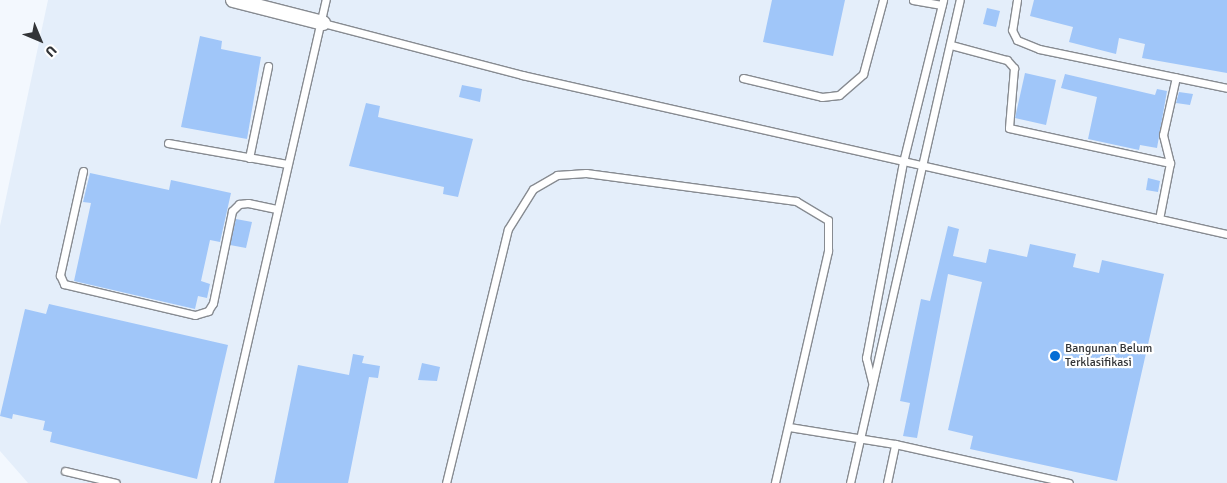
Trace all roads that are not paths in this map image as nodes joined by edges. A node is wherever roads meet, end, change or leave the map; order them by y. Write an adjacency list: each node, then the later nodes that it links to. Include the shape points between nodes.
1 (233, 0): 8 (street)
2 (326, 0): 8 (lane)
3 (883, 0): 12 (lane, via 863,74 839,95 822,97)
4 (912, 0): 7 (lane)
5 (960, 0): 9 (lane)
6 (1017, 0): 11 (lane, via 1012,30 1017,40 1039,49)
7 (942, 3): 16 (lane)
8 (323, 23): 16 (lane, via 522,75); 18 (lane)
9 (951, 45): 17 (lane, via 1007,60 1014,68 1009,128); 19 (lane)
10 (268, 66): 15 (lane)
11 (1176, 77): 13 (lane); 17 (lane, via 1163,135)
12 (743, 78)
13 (1227, 88)
14 (168, 143): 15 (lane)
15 (249, 158): 18 (lane)
16 (903, 162): 19 (lane); 24 (lane, via 866,358)
17 (1170, 163): 22 (lane)
18 (287, 164): 21 (lane)
19 (925, 166): 22 (lane); 24 (lane)
20 (83, 171): 21 (lane, via 60,275 64,284 195,315 208,311 213,303 232,211 239,204 248,203)
21 (276, 209): 30 (lane)
22 (1159, 219): 23 (lane)
23 (1227, 234)
24 (872, 382): 26 (lane)
25 (789, 427): 26 (lane); 31 (lane, via 828,251 828,220 796,201 586,172 557,175 533,189 508,230); 32 (lane)
26 (860, 438): 27 (lane); 33 (lane)
27 (895, 444): 34 (lane); 35 (lane)
28 (65, 471): 29 (lane)
29 (116, 483)
30 (214, 483)
31 (446, 483)
32 (775, 483)
33 (850, 483)
34 (887, 483)
35 (1069, 483)

